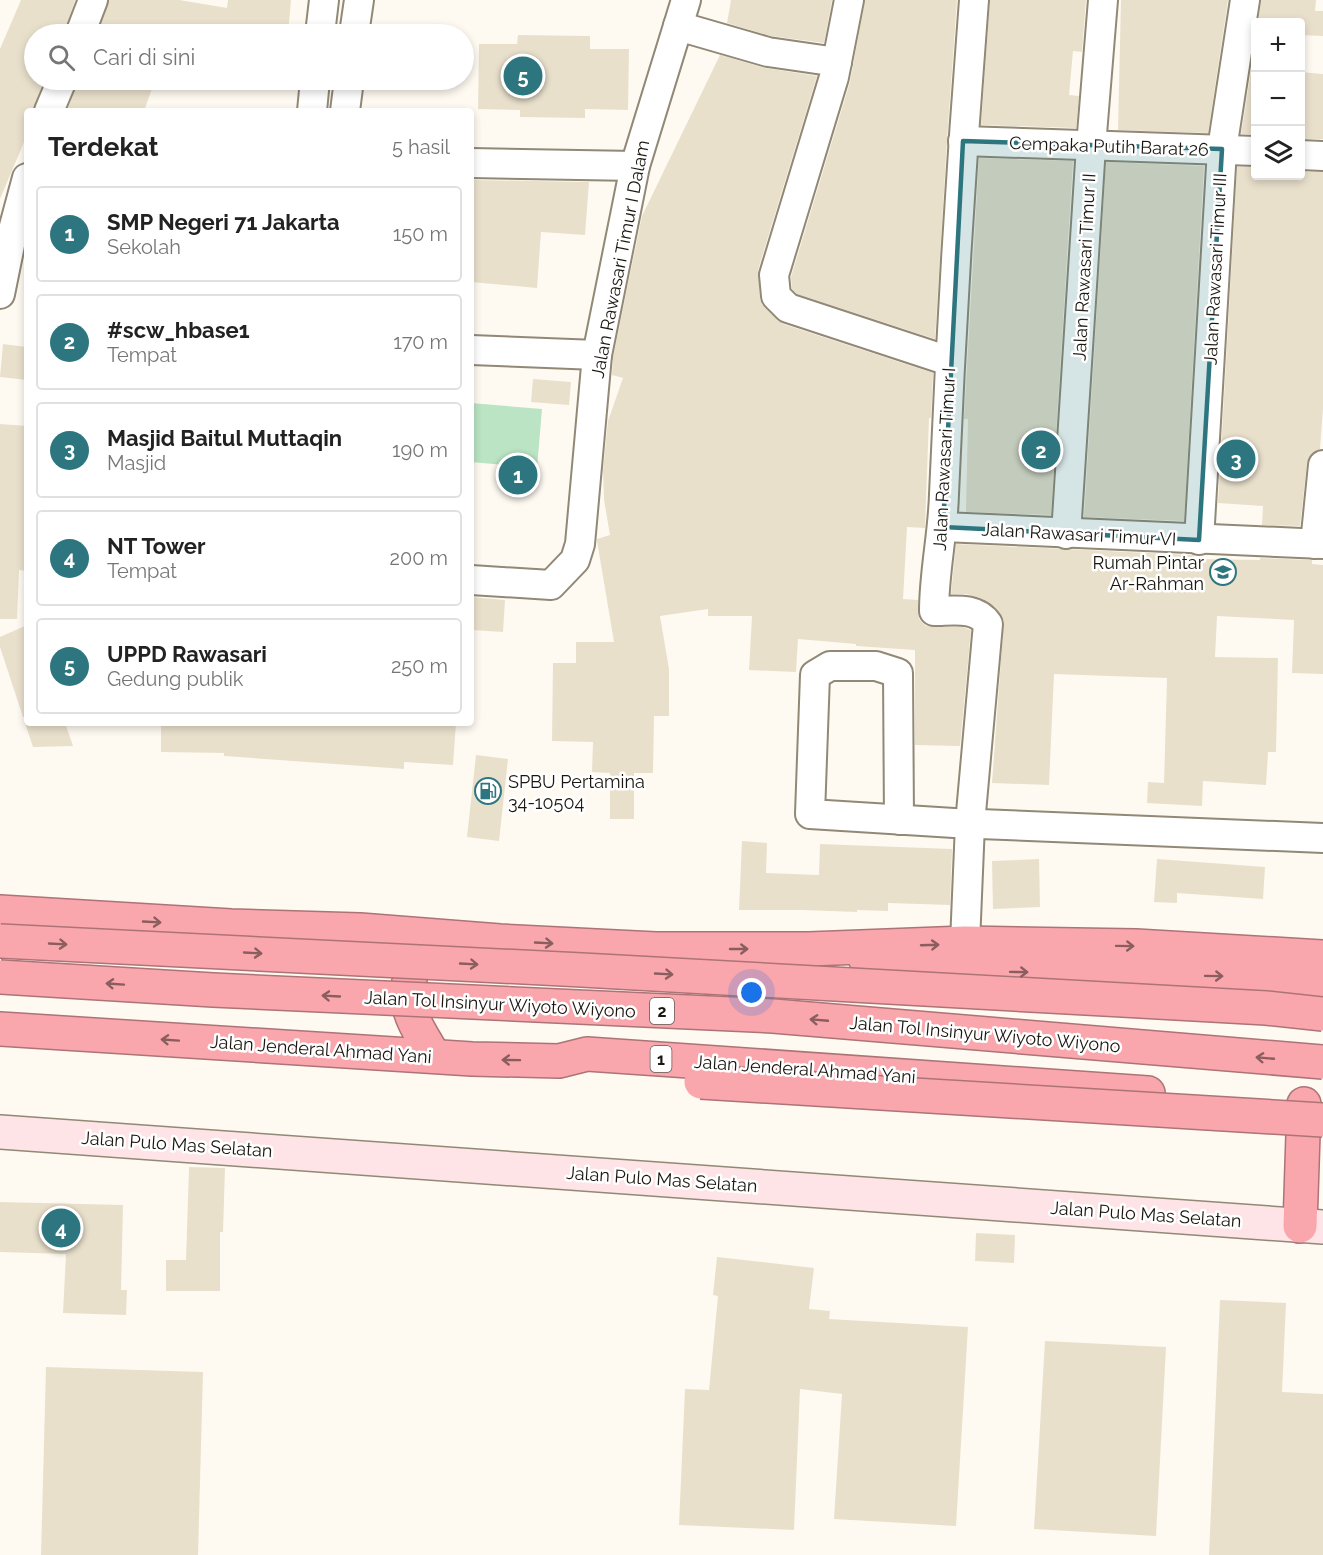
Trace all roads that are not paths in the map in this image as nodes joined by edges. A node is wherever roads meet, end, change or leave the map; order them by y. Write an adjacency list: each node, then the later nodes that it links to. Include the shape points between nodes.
1 (93, 0): 9 (street)
2 (324, 0): 10 (street)
3 (358, 0): 11 (street)
4 (849, 0): 12 (street)
5 (974, 0): 19 (street, Jalan Rawasari Timur I)
6 (1103, 0): 20 (street, Jalan Rawasari Timur II)
7 (1245, 0): 21 (street, Jalan Rawasari Timur III)
8 (682, 13): 12 (street, Jalan Rawasari Timur I Dalam, via 768,52); 26 (street, Jalan Rawasari Timur I Dalam)
9 (84, 24)
10 (321, 24)
11 (355, 24)
12 (837, 62): 31 (street, via 774,275 776,296 788,308)
13 (58, 90): 16 (street)
14 (314, 90): 17 (street)
15 (348, 90): 18 (street)
16 (50, 108)
17 (312, 108)
18 (345, 108)
19 (963, 141): 20 (street, Cempaka Putih Barat 26); 31 (street, Jalan Rawasari Timur I)
20 (1091, 146): 21 (street, Cempaka Putih Barat 26); 34 (street, Jalan Rawasari Timur II)
21 (1222, 149): 22 (street, Cempaka Putih Barat 26); 35 (street, Jalan Rawasari Timur III)
22 (1251, 152)
23 (1305, 154): 24 (street)
24 (1323, 156)
25 (474, 163): 26 (street)
26 (634, 166): 30 (street, Jalan Rawasari Timur I Dalam)
27 (24, 189): 28 (street)
28 (1, 287)
29 (474, 350): 30 (street)
30 (597, 355): 37 (street, Jalan Rawasari Timur I Dalam, via 580,544 575,560 551,585)
31 (949, 361): 33 (street, Jalan Rawasari Timur I)
32 (1323, 465): 36 (street)
33 (943, 527): 34 (street, Jalan Rawasari Timur VI); 39 (street, Jalan Rawasari Timur I, via 934,611 974,612 988,624)
34 (1066, 534): 35 (street, Jalan Rawasari Timur VI)
35 (1199, 540): 36 (street, Jalan Rawasari Timur VI)
36 (1319, 544)
37 (474, 580)
38 (899, 820): 38 (street, via 810,814 815,675 830,666 876,666 898,674); 39 (street)
39 (970, 824): 40 (street); 44 (street, Jalan Rawasari Timur I)
40 (1323, 838)
41 (0, 912): 42 (highway, one-way to 42)
42 (432, 936): 45 (highway, one-way to 45, via 656,949); 52 (highway, via 416,961 406,991 414,1024)
43 (0, 941): 49 (highway, Jalan Tol Insinyur Wiyoto Wiyono / 2, one-way to 49, bridge, via 593,970)
44 (965, 944): 45 (highway, one-way to 44); 46 (highway, one-way to 46, via 1136,946)
45 (823, 948): 48 (highway, one-way to 48, via 918,970 1233,976); 50 (highway, via 906,993 927,997)
46 (1323, 957)
47 (0, 977): 54 (highway, Jalan Tol Insinyur Wiyoto Wiyono / 2, one-way to 47, bridge, via 773,1016)
48 (1323, 984)
49 (1323, 1014)
50 (1323, 1022)
51 (0, 1029): 52 (highway, Jalan Jenderal Ahmad Yani / 1, one-way to 51)
52 (434, 1056): 53 (highway, Jalan Jenderal Ahmad Yani / 1, one-way to 52)
53 (559, 1061): 55 (highway, Jalan Jenderal Ahmad Yani / 1, via 587,1054); 55 (highway, bridge, via 588,1074 701,1082)
54 (1323, 1062)
55 (1317, 1110): 57 (highway, via 1302,1150)
56 (0, 1132): 57 (street, Jalan Pulo Mas Selatan)
57 (1308, 1221)

